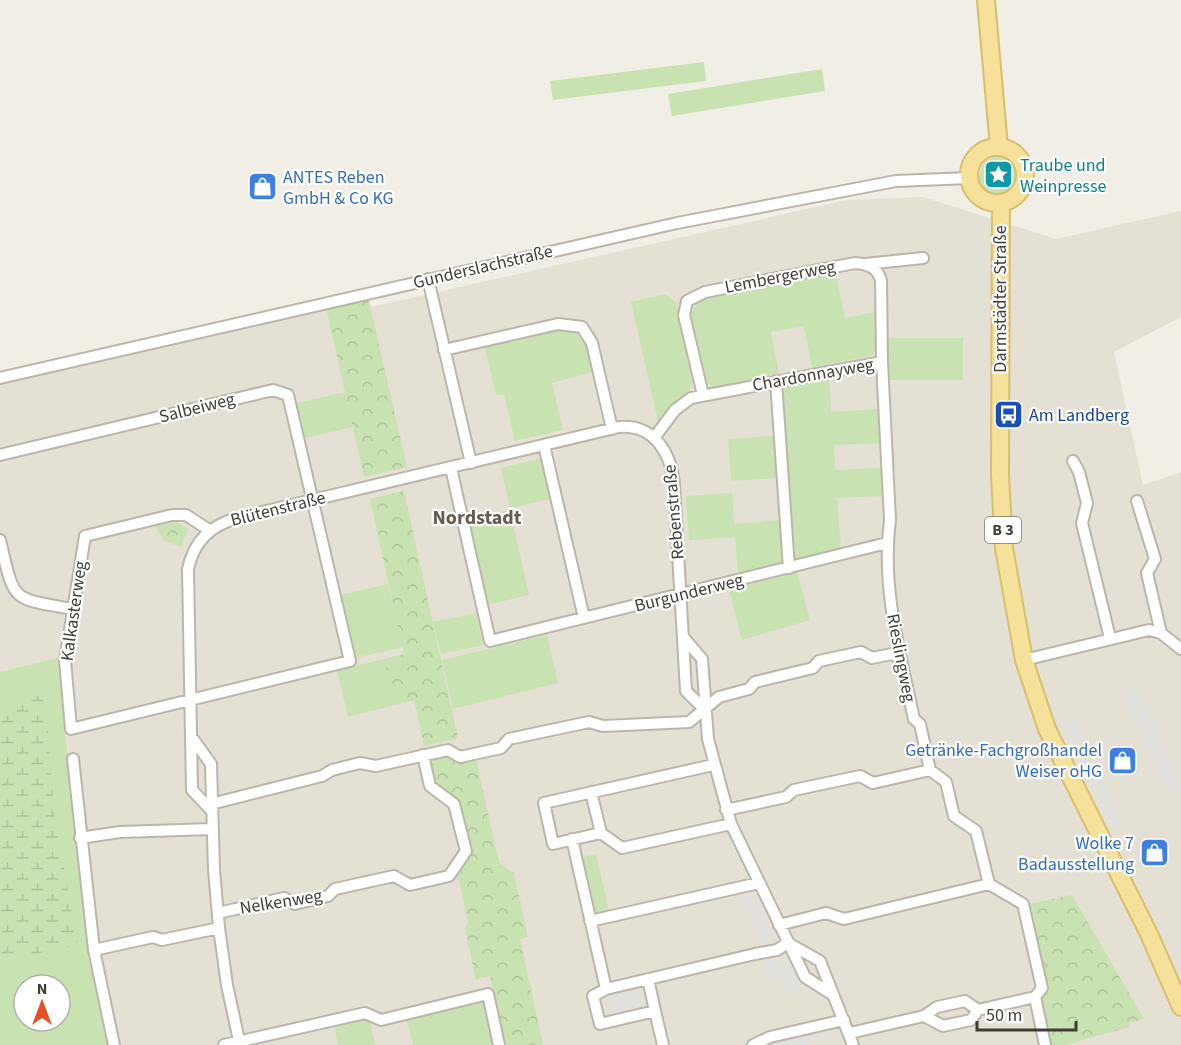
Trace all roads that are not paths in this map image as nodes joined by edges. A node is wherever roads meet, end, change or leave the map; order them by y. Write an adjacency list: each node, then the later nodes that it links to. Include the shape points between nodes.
1 (986, 0): 2 (main road)
2 (999, 147): 3 (main road, via 978,155); 4 (main road, Darmstädter Straße, via 1019,157 1025,178 1014,197)
3 (969, 178): 4 (main road, Darmstädter Straße, via 979,196); 7 (street, Gunderslachstraße, via 896,181 677,223)
4 (1000, 203): 34 (main road, Darmstädter Straße / B 3, via 999,476 1004,548)
5 (923, 258): 6 (street, Lembergerweg)
6 (865, 264): 9 (street, via 879,273 882,281); 12 (street, Lembergerweg, via 705,291 687,301 684,315)
7 (428, 279): 8 (street); 10 (street, Gunderslachstraße)
8 (444, 350): 13 (street, via 558,324 582,327 592,344); 18 (street)
9 (882, 362): 11 (street, Chardonnayweg); 24 (street, Chardonnayweg, via 890,520)
10 (0, 378)
11 (776, 381): 12 (street, Chardonnayweg); 25 (street)
12 (703, 395): 14 (street, Chardonnayweg, via 682,403)
13 (612, 429): 14 (street, via 639,429); 15 (street)
14 (654, 438): 26 (street, Rebenstraße, via 664,448 673,469)
15 (544, 445): 18 (street); 28 (street)
16 (0, 455): 20 (street, Salbeiweg, via 273,390 288,395)
17 (1073, 461): 31 (street, via 1087,503 1082,523)
18 (471, 463): 19 (street)
19 (451, 468): 20 (street, Blütenstraße); 28 (street, Burgunderweg, via 490,641)
20 (313, 500): 22 (street, Blütenstraße, via 219,523); 35 (street, via 350,661)
21 (1137, 501): 29 (street, via 1155,559 1147,573)
22 (209, 530): 27 (street, Kalkasterweg, via 181,515 84,536); 35 (street, Blütenstraße, via 195,547 188,569)
23 (0, 540): 27 (street, via 14,592 27,601)
24 (887, 543): 25 (street, Burgunderweg); 33 (street, Rieslingweg, via 889,597)
25 (789, 568): 26 (street, Burgunderweg)
26 (681, 595): 28 (street, Burgunderweg); 30 (street, Rebenstraße)
27 (73, 609): 35 (street, Kalkasterweg, via 65,660 71,729)
28 (584, 618)
29 (1161, 633): 31 (street, via 1149,630); 32 (street)
30 (684, 638): 36 (street, Rebenstraße, via 702,659); 36 (street, Rebenstraße, via 686,691)
31 (1110, 638): 34 (street)
32 (1181, 649)
33 (901, 659): 36 (street, via 892,654 872,658 861,652 819,662 813,668 755,682 749,689 719,697); 41 (street, Rieslingweg)
34 (1024, 660): 62 (main road, Darmstädter Straße / B 3, via 1047,729)
35 (192, 698): 37 (street, Blütenstraße)
36 (704, 709): 38 (street, via 689,722 603,726 590,722 509,739 501,748 459,758 448,750); 40 (street, Rebenstraße)
37 (192, 736): 43 (street, via 211,764); 43 (street, Blütenstraße, via 192,789)
38 (423, 755): 43 (street, via 375,766 360,763); 52 (street, Nelkenweg, via 430,786 454,804 464,841 466,851 449,876 410,885 394,876 335,889 328,896 295,904 284,898)
39 (73, 759): 48 (street)
40 (713, 765): 42 (street); 44 (street, Rebenstraße)
41 (930, 770): 44 (street, via 873,783 860,776 794,789 786,797); 51 (street, Rieslingweg, via 946,782 954,816 976,831)
42 (591, 792): 47 (street); 49 (street, via 544,803 553,844)
43 (211, 807): 46 (street)
44 (726, 810): 45 (street, Rebenstraße)
45 (731, 824): 47 (street, via 622,848); 50 (street, Rebenstraße)
46 (212, 829): 48 (street); 52 (street)
47 (601, 833): 49 (street)
48 (80, 837): 57 (street)
49 (572, 840): 53 (street)
50 (759, 883): 53 (street); 54 (street, Rebenstraße)
51 (989, 884): 54 (street, via 844,919 826,913); 61 (street, via 1023,904 1042,988)
52 (218, 913): 55 (street)
53 (590, 921): 59 (street)
54 (779, 925): 56 (street, Rebenstraße)
55 (219, 928): 57 (street); 68 (street)
56 (788, 943): 58 (street, via 777,950); 60 (street, Rebenstraße, via 805,977); 60 (street, via 820,961)
57 (94, 950): 69 (street)
58 (648, 979): 59 (street); 64 (street)
59 (606, 989): 64 (street, via 593,996 600,1024)
60 (833, 995): 66 (street)
61 (1035, 997): 63 (street); 75 (street)
62 (1181, 1007)
63 (978, 1010): 65 (street, via 965,1001 937,1007); 65 (street, via 971,1020 943,1026)
64 (655, 1011): 72 (street)
65 (924, 1016): 67 (street)
66 (844, 1020): 67 (street); 73 (street, via 770,1037)
67 (850, 1033): 74 (street)
68 (240, 1043): 70 (street); 71 (street, via 365,1013 381,1020 488,994)
69 (114, 1045)
70 (224, 1045)
71 (499, 1045)
72 (663, 1045)
73 (753, 1045)
74 (853, 1045)
75 (1045, 1045)

